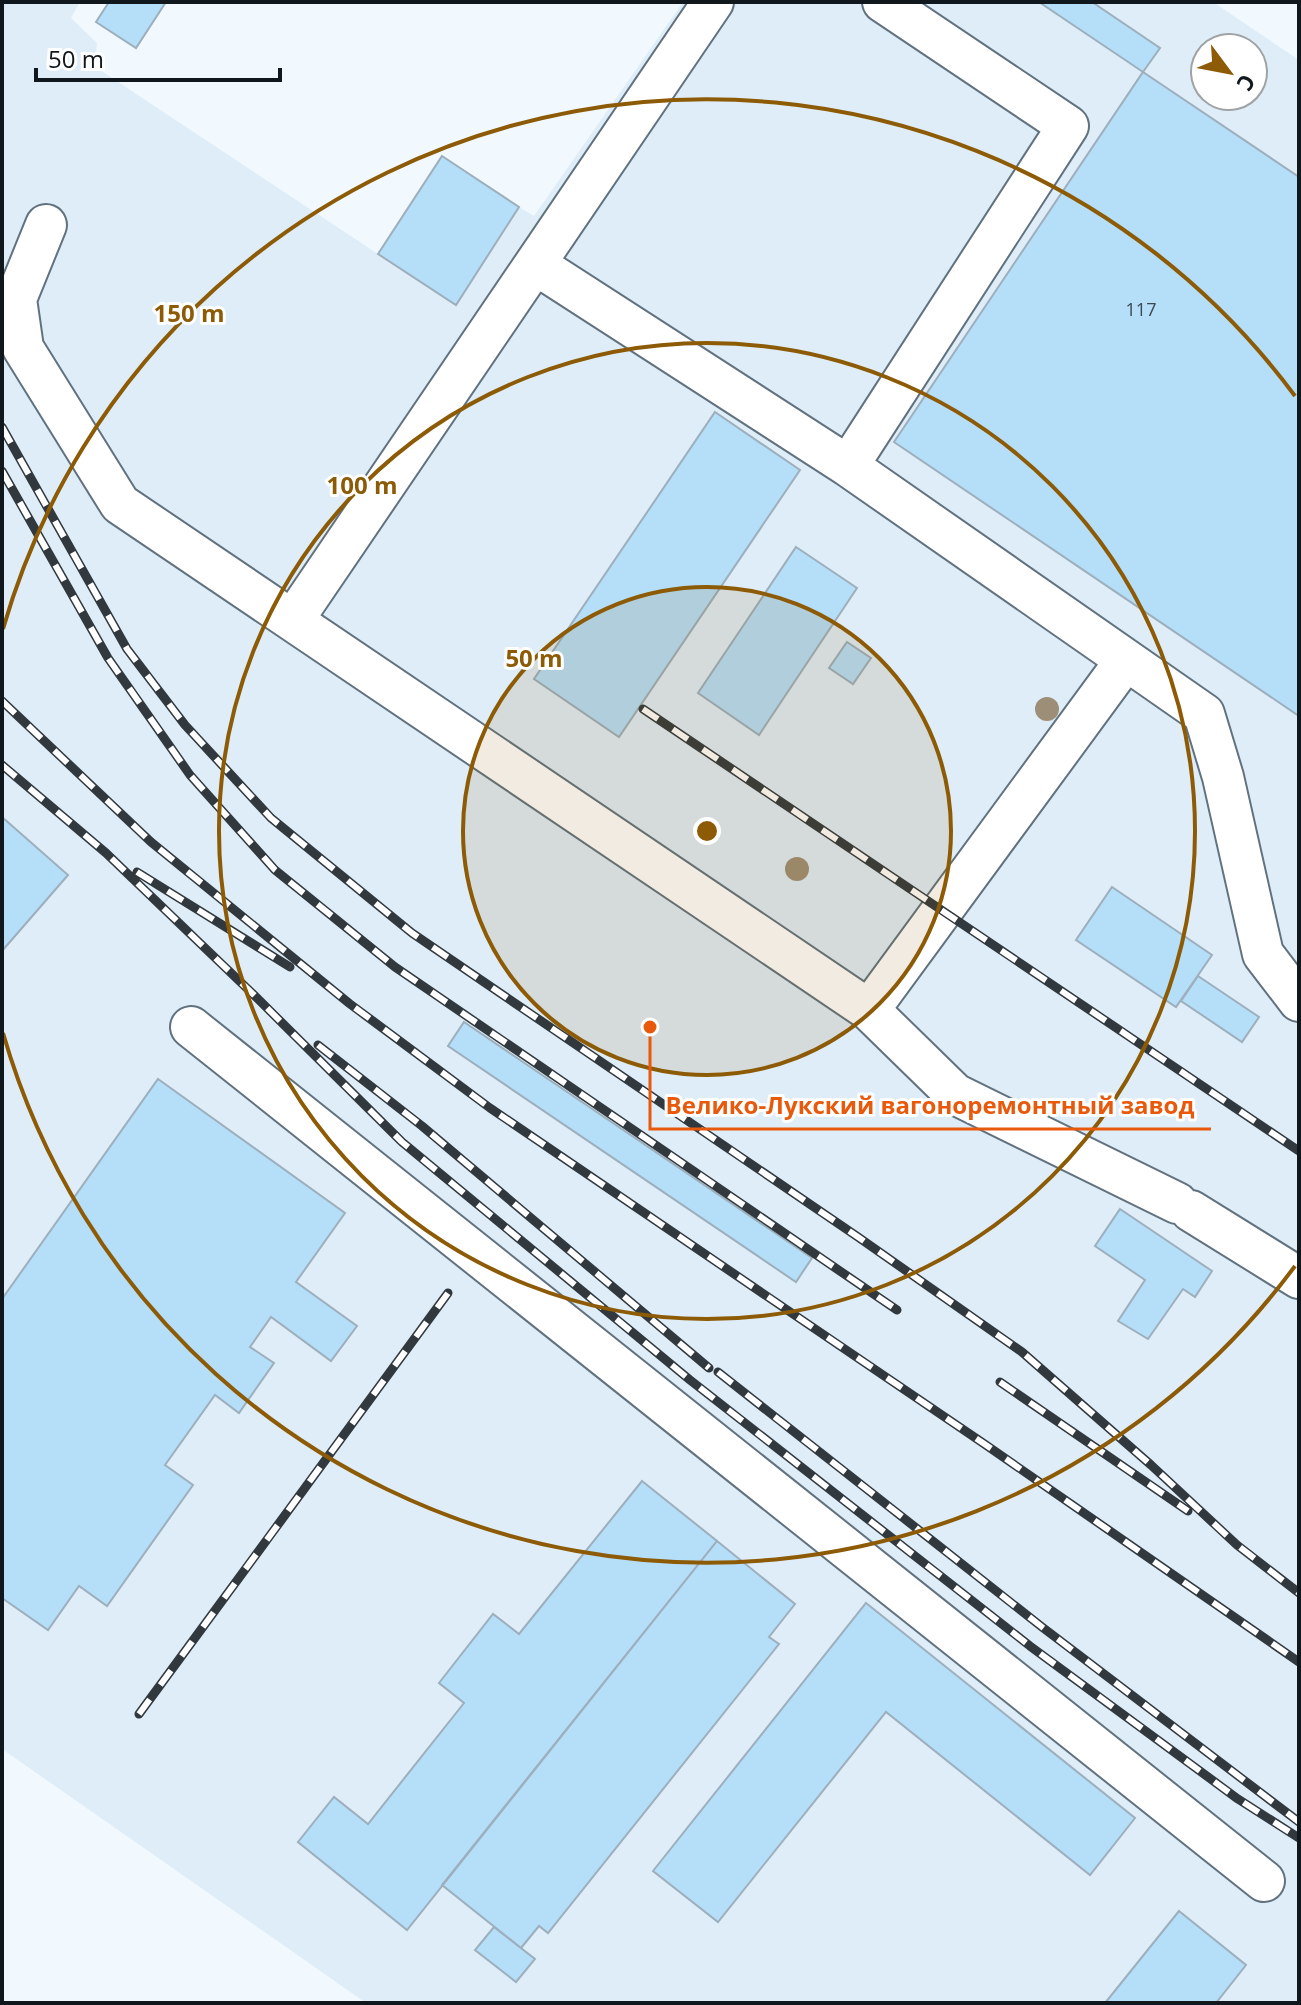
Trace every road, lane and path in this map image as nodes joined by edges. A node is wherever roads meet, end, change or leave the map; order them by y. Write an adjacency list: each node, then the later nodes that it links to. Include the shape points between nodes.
1 (713, 2): 4 (lane)
2 (883, 2): 5 (lane, via 1068,126)
3 (46, 225): 6 (lane, via 16,299 23,348 120,504)
4 (535, 264): 5 (lane); 6 (lane)
5 (848, 466): 7 (lane)
6 (293, 620): 9 (lane)
7 (1126, 660): 8 (lane, via 1204,714 1263,954); 9 (lane)
8 (1299, 1001)
9 (869, 1010): 11 (lane, via 955,1094 1184,1207)
10 (191, 1027): 12 (lane)
11 (1299, 1278)
12 (1264, 1881)

